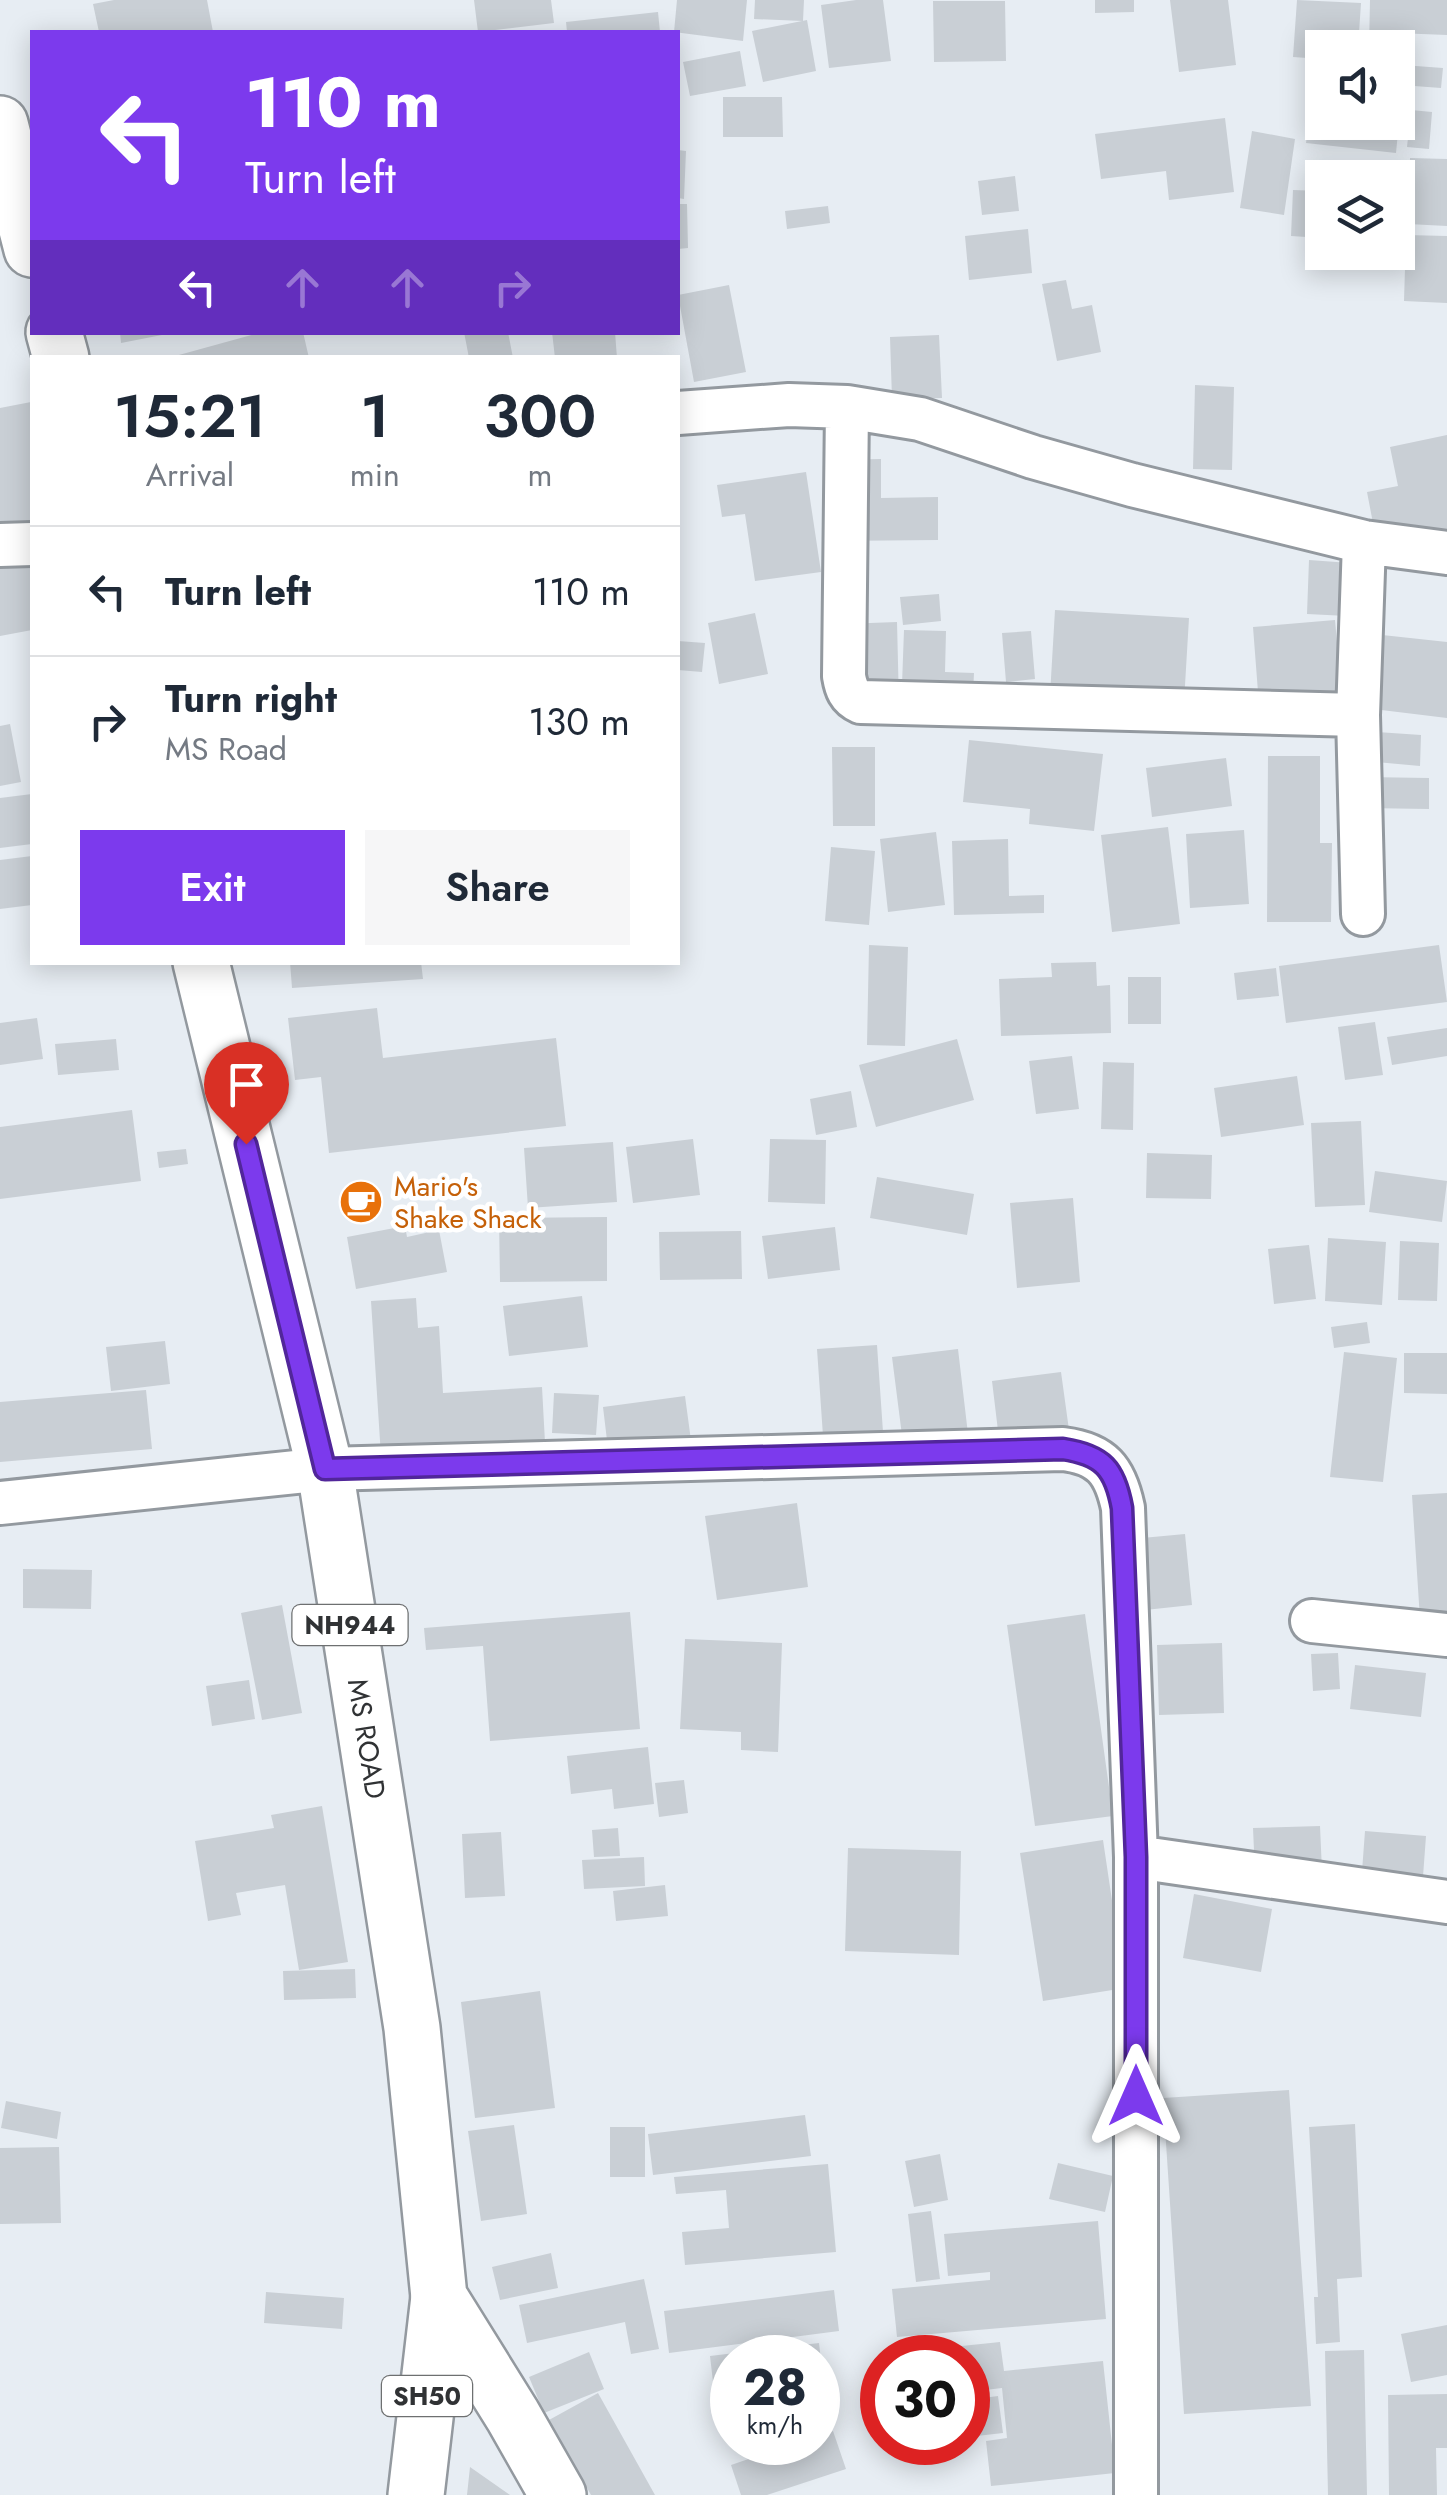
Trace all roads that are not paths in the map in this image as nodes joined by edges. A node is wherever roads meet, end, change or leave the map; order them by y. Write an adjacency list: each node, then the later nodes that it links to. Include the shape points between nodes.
1 (0, 124): 2 (main road)
2 (30, 241)
3 (847, 407): 4 (street); 5 (street, via 920,418 1132,486); 9 (street, via 844,676 854,700)
4 (680, 413)
5 (1364, 542): 8 (street); 9 (street)
6 (0, 544): 7 (street)
7 (30, 544)
8 (1447, 553)
9 (1358, 715): 10 (street)
10 (1363, 914)
11 (203, 965): 12 (main road, MS ROAD / NH944)
12 (325, 1469): 13 (street); 16 (street, via 1063,1449 1096,1456 1111,1474 1122,1508); 18 (main road, MS ROAD / NH944, via 412,2028)
13 (0, 1504)
14 (1312, 1621): 15 (street)
15 (1447, 1636)
16 (1136, 1857): 17 (street); 21 (street)
17 (1447, 1902)
18 (439, 2298): 19 (main road, SH50); 20 (main road, MS ROAD / NH944)
19 (416, 2495)
20 (558, 2495)
21 (1136, 2495)

